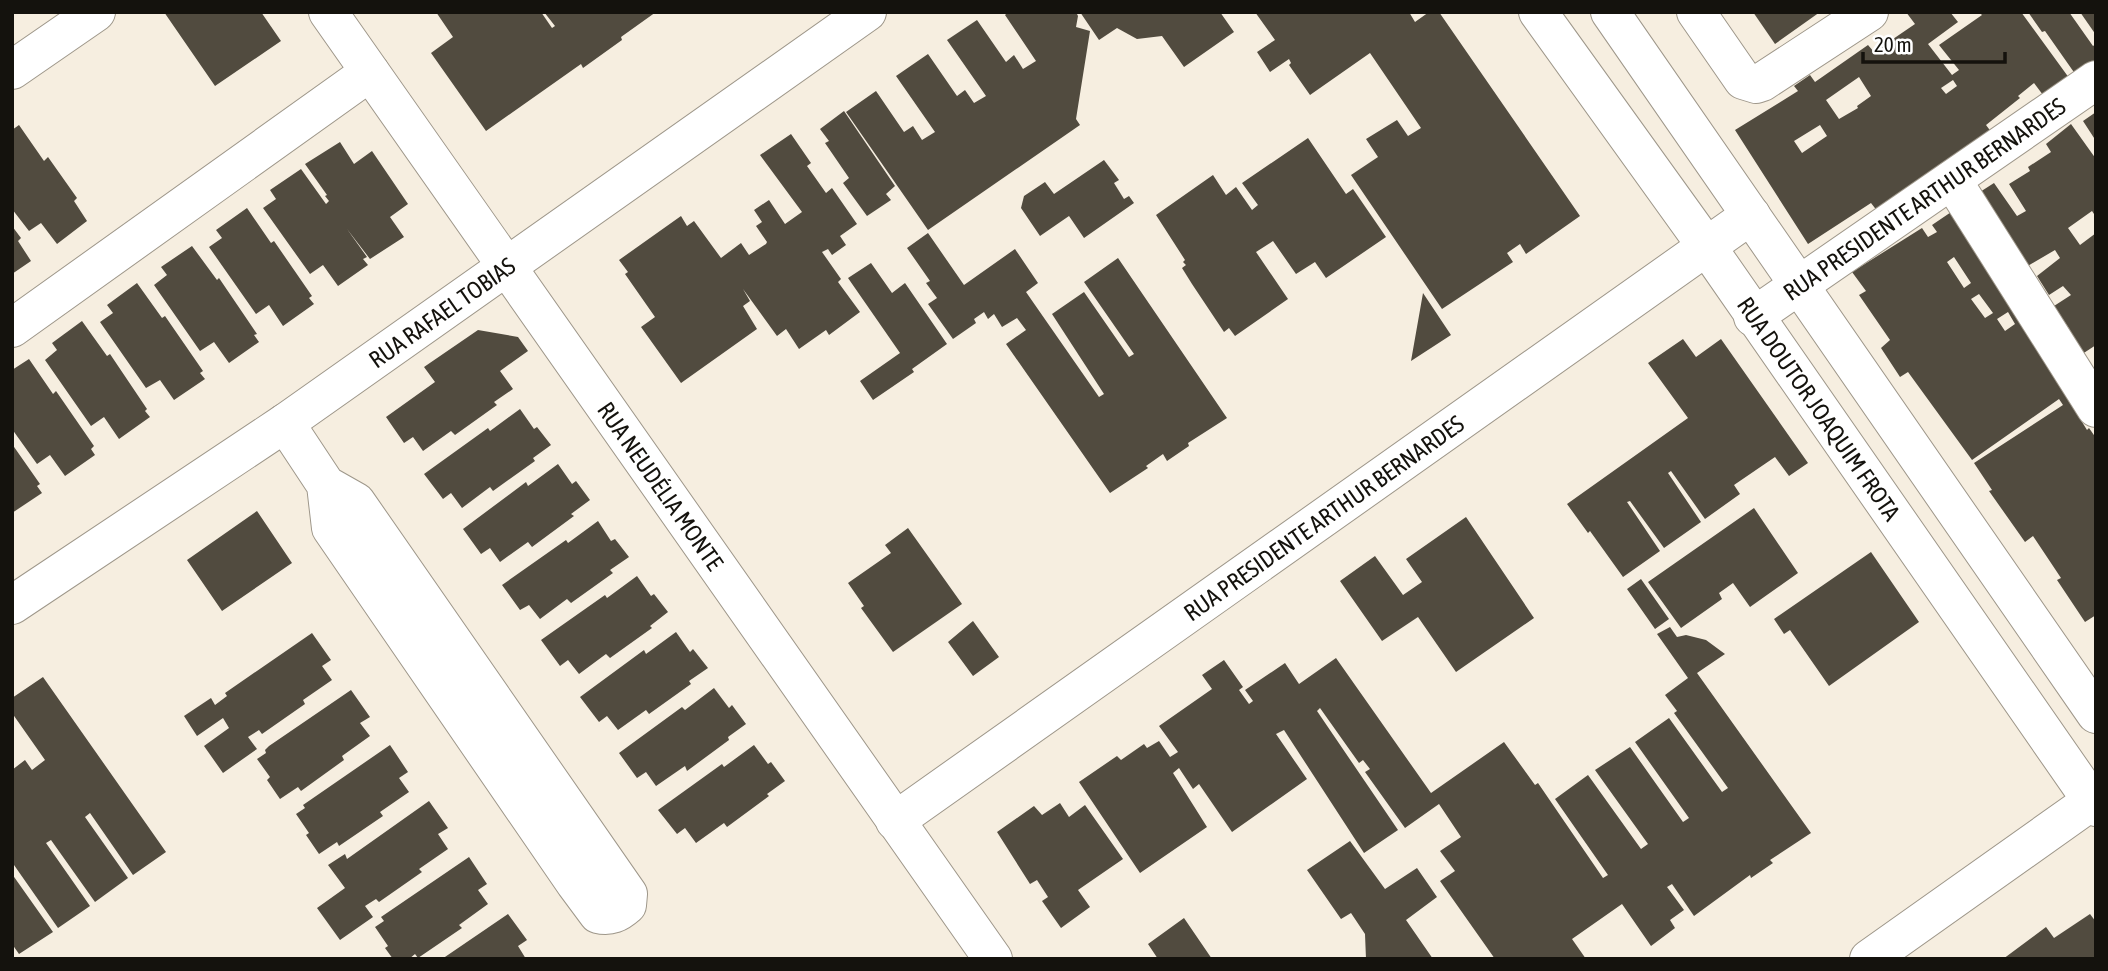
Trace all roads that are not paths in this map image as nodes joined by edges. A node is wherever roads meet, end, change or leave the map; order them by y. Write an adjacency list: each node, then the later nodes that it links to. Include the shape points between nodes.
1 (96, 12): 8 (street)
2 (328, 12): 9 (street, RUA NEUDÉLIA MONTE)
3 (867, 12): 14 (street, RUA RAFAEL TOBIAS)
4 (1538, 12): 13 (street, RUA DOUTOR JOAQUIM FROTA)
5 (1610, 12): 12 (street)
6 (1696, 12): 7 (street, via 1743,80 1756,83)
7 (1870, 12)
8 (12, 70)
9 (370, 72): 14 (street, RUA NEUDÉLIA MONTE); 17 (street)
10 (2096, 80): 11 (street, RUA PRESIDENTE ARTHUR BERNARDES)
11 (1952, 180): 15 (street, RUA PRESIDENTE ARTHUR BERNARDES); 18 (street)
12 (1751, 215): 13 (street, RUA PRESIDENTE ARTHUR BERNARDES); 15 (street)
13 (1706, 247): 16 (street, RUA DOUTOR JOAQUIM FROTA); 24 (street, RUA PRESIDENTE ARTHUR BERNARDES)
14 (508, 266): 19 (street, RUA RAFAEL TOBIAS); 24 (street, RUA NEUDÉLIA MONTE)
15 (1799, 286): 16 (street, RUA PRESIDENTE ARTHUR BERNARDES); 22 (street)
16 (1754, 317): 23 (street, RUA DOUTOR JOAQUIM FROTA)
17 (12, 328)
18 (2096, 408)
19 (285, 423): 20 (street); 21 (street, RUA RAFAEL TOBIAS)
20 (326, 485): 20 (street, via 331,528 575,883 598,914 622,910 628,894 356,502)
21 (12, 605)
22 (2096, 714)
23 (2094, 802): 26 (street)
24 (895, 821): 25 (street, RUA NEUDÉLIA MONTE)
25 (993, 959)
26 (1869, 959)

